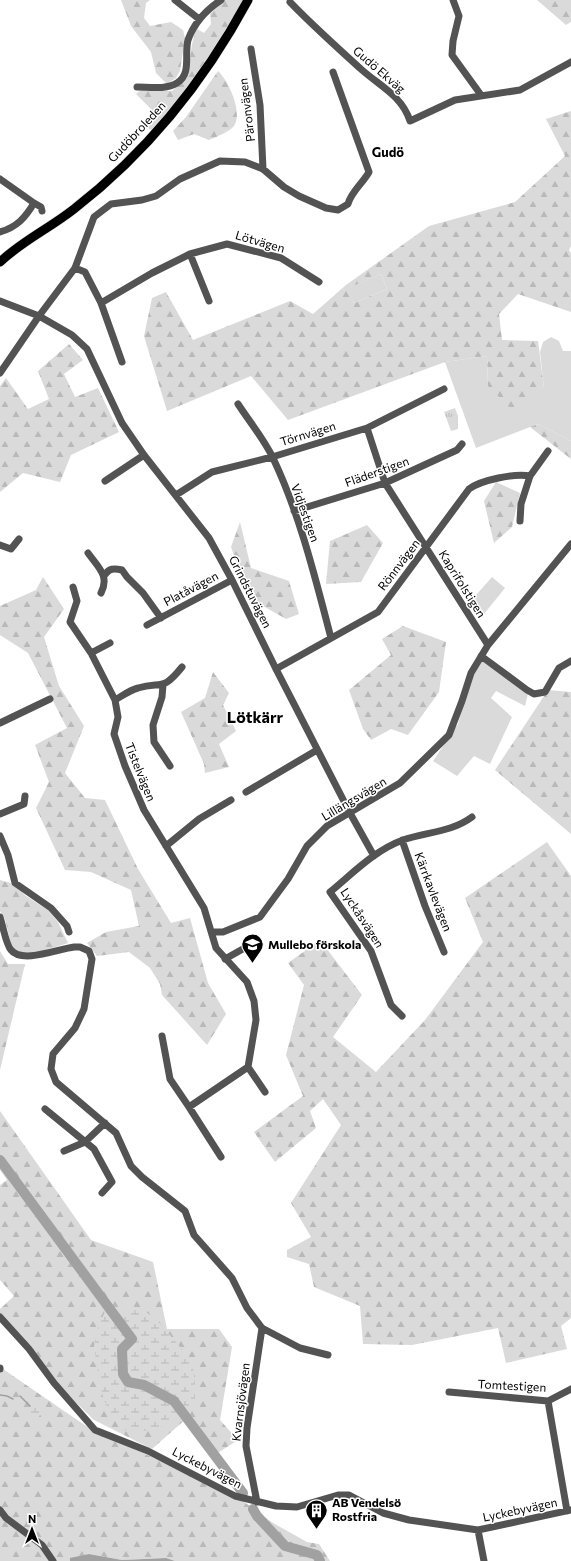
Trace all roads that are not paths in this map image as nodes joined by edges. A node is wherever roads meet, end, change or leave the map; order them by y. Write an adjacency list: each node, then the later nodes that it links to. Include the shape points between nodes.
1 (175, 0): 6 (street)
2 (221, 0): 6 (street)
3 (248, 0): 17 (main road, Gudöbroleden, via 208,65 172,114 138,151 74,209)
4 (453, 0): 11 (street, via 460,16 452,55)
5 (290, 2): 11 (street, Gudö Ekväg, via 364,72 385,86 407,111 410,121 455,100)
6 (199, 19): 10 (street, via 188,42 186,71 177,83 164,87)
7 (251, 49): 12 (street, Päronvägen, via 260,105)
8 (571, 62): 11 (street, Gudö Ekväg, via 520,90)
9 (333, 72): 12 (street, via 369,172 350,197 348,204 338,210 326,208 284,187)
10 (137, 87)
11 (482, 95)
12 (263, 169): 21 (street, via 245,162 220,161 180,179 156,196 111,204 94,217)
13 (0, 179): 14 (street)
14 (34, 203): 15 (street, via 41,207); 16 (street, via 16,226)
15 (42, 211)
16 (0, 232)
17 (13, 250): 19 (main road, Gudöbroleden); 20 (main road, Gudöbroleden)
18 (190, 254): 22 (street, Lötvägen, via 227,244 281,258); 24 (street); 25 (street, Lötvägen)
19 (0, 255)
20 (0, 262)
21 (75, 268): 25 (street, via 85,272); 26 (street)
22 (319, 282)
23 (0, 301): 26 (street, Grindstuvägen)
24 (209, 301)
25 (101, 303): 27 (street)
26 (39, 316): 28 (street); 34 (street, Grindstuvägen, via 72,335 87,349 122,423)
27 (122, 362)
28 (0, 374)
29 (444, 389): 31 (street, Törnvägen)
30 (238, 404): 35 (street, Vidjestigen)
31 (367, 428): 35 (street, Törnvägen); 38 (street, Kaprifolstigen)
32 (462, 444): 38 (street, Fläderstigen, via 457,450)
33 (548, 451): 36 (street)
34 (144, 455): 37 (street); 39 (street, Grindstuvägen)
35 (272, 457): 39 (street, Törnvägen, via 212,472); 40 (street, Vidjestigen)
36 (530, 476): 41 (street, via 521,504); 45 (street, Rönnvägen, via 521,474 474,485)
37 (105, 480)
38 (385, 483): 40 (street, Fläderstigen); 45 (street, Kaprifolstigen)
39 (176, 495): 48 (street, Grindstuvägen, via 209,538)
40 (294, 511): 53 (street, Vidjestigen, via 309,555)
41 (520, 521)
42 (19, 539): 44 (street, via 11,549)
43 (571, 544): 55 (street, Lillängsvägen)
44 (0, 545)
45 (426, 547): 53 (street, Rönnvägen, via 378,612); 55 (street, Kaprifolstigen)
46 (88, 553): 47 (street)
47 (104, 576): 50 (street, via 105,585); 51 (street, Platåvägen, via 112,569 122,570 143,593)
48 (232, 580): 51 (street, Platåvägen); 60 (street, Grindstuvägen)
49 (73, 587): 56 (street, Tistelvägen, via 77,601 70,622)
50 (101, 593)
51 (160, 618): 52 (street, Platåvägen)
52 (147, 625)
53 (331, 638): 60 (street, Rönnvägen)
54 (110, 643): 56 (street)
55 (488, 645): 57 (street, Lillängsvägen)
56 (91, 653): 63 (street, Tistelvägen)
57 (481, 656): 58 (street, via 534,694 545,692 559,668); 70 (street, Lillängsvägen, via 471,673 449,735 400,783)
58 (571, 661)
59 (182, 667): 61 (street)
60 (276, 669): 65 (street, Grindstuvägen)
61 (163, 685): 63 (street, via 138,688); 66 (street, Tistelvägen, via 153,725 154,742)
62 (50, 699): 64 (street)
63 (115, 700): 75 (street, Tistelvägen, via 118,716 114,734 125,766 144,810)
64 (0, 723)
65 (317, 750): 67 (street); 70 (street, Grindstuvägen)
66 (170, 766)
67 (246, 792)
68 (25, 796): 71 (street, via 24,804)
69 (231, 800): 75 (street, via 199,819)
70 (350, 813): 76 (street, Grindstuvägen); 79 (street, Lillängsvägen, via 327,826 307,846 288,879 260,917 223,932)
71 (0, 814)
72 (472, 817): 74 (street, Lyckåsvägen, via 462,825)
73 (0, 836): 78 (street, via 15,883 50,908)
74 (402, 840): 76 (street, Lyckåsvägen); 81 (street, Kärrkavlevägen)
75 (166, 846): 79 (street, Tistelvägen, via 204,908)
76 (374, 856): 83 (street, Lyckåsvägen, via 330,892 371,951 391,1005)
77 (0, 917): 89 (street, via 10,949 16,956 27,957 74,947 89,951 92,959 84,1009 75,1028 53,1054 51,1069 56,1082)
78 (69, 932)
79 (212, 932): 82 (street, Tistelvägen, via 216,948)
80 (257, 940): 82 (street)
81 (444, 952)
82 (225, 959): 85 (street, Tistelvägen, via 247,982 254,1000 256,1020)
83 (402, 1016)
84 (162, 1036): 87 (street, via 170,1079)
85 (248, 1067): 86 (street); 87 (street)
86 (265, 1092)
87 (189, 1107): 92 (street)
88 (45, 1109): 90 (street)
89 (105, 1123): 90 (street); 95 (street, via 116,1133 131,1166 185,1211 194,1235 232,1278 247,1308)
90 (86, 1142): 91 (street); 93 (street, via 94,1149 112,1182)
91 (64, 1151)
92 (221, 1157)
93 (102, 1193)
94 (0, 1317): 100 (street, Lyckebyvägen, via 95,1430 148,1451 235,1496)
95 (262, 1328): 96 (street, via 300,1348); 100 (street, Kvarnsjövägen, via 246,1446)
96 (328, 1355)
97 (571, 1389): 99 (street, Tomtestigen)
98 (449, 1392): 99 (street, Tomtestigen)
99 (548, 1401): 102 (street)
100 (258, 1502): 103 (street, Lyckebyvägen, via 297,1507 338,1495 349,1495 383,1513 409,1520)
101 (0, 1510): 104 (street, via 6,1518 42,1545)
102 (569, 1510): 103 (street, Lyckebyvägen)
103 (478, 1530): 105 (street)
104 (53, 1561)
105 (484, 1561)

